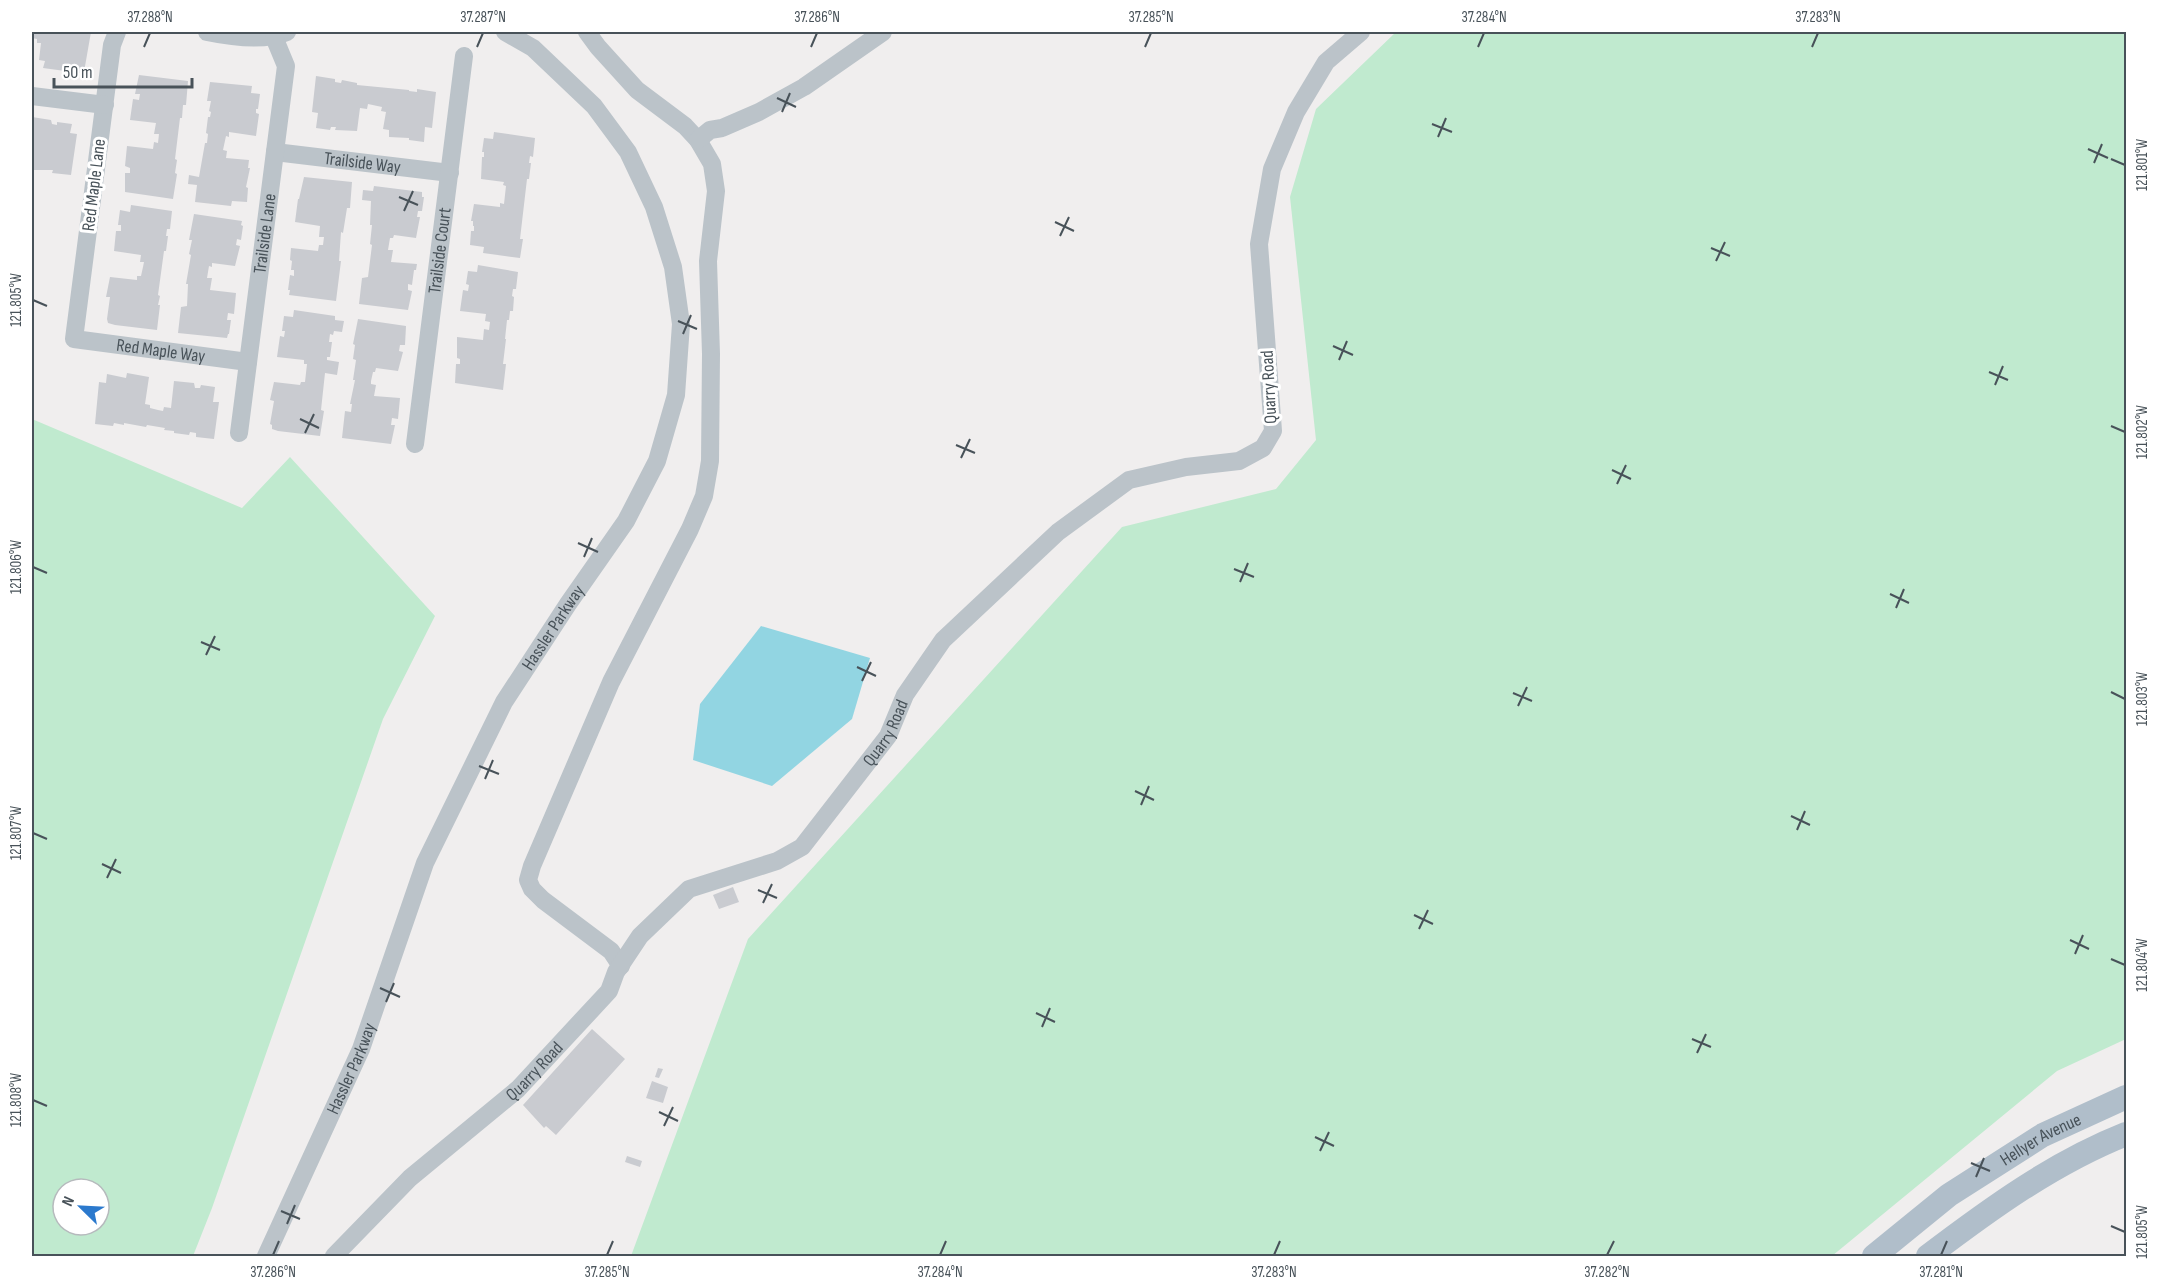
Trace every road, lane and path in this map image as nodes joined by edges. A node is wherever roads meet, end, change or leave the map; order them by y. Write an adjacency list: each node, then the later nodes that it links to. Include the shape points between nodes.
1 (117, 32): 12 (street, Red Maple Lane)
2 (207, 32): 8 (street, via 225,36)
3 (505, 32): 24 (street, Hassler Parkway, via 533,48 594,106 633,161 654,207 673,267 681,324 676,395 657,461 626,521 504,702 425,863 361,1049)
4 (587, 32): 13 (street, via 637,90)
5 (883, 32): 13 (street, via 804,87 759,112 710,130)
6 (1345, 32): 10 (street, Quarry Road)
7 (1361, 32): 10 (street)
8 (281, 34): 14 (street, Trailside Lane, via 286,66)
9 (464, 56): 15 (street, Trailside Court)
10 (1326, 62): 20 (street, Quarry Road, via 1296,112 1272,169 1260,244 1273,431 1263,448 1239,461 1186,467 1129,480 1058,532 943,640 905,695 888,736 802,848 777,861 689,889)
11 (32, 96): 12 (street)
12 (105, 105): 16 (street, Red Maple Lane)
13 (698, 140): 20 (street, via 712,164 716,191 708,261 710,461 704,496 611,682 528,880 551,906)
14 (275, 152): 15 (street, Trailside Way); 17 (street, Trailside Lane)
15 (450, 173): 19 (street, Trailside Court)
16 (74, 339): 17 (street, Red Maple Way)
17 (248, 362): 18 (street, Trailside Lane)
18 (239, 433)
19 (415, 444)
20 (616, 958): 25 (street, Quarry Road, via 609,991 518,1089 410,1178)
21 (2127, 1097): 22 (main road, Hellyer Avenue)
22 (2101, 1108): 23 (main road); 26 (main road, Hellyer Avenue, via 2043,1136 1949,1195)
23 (2120, 1136): 27 (main road, Hellyer Avenue, via 2014,1192)
24 (266, 1257)
25 (334, 1257)
26 (1874, 1257)
27 (1928, 1257)

